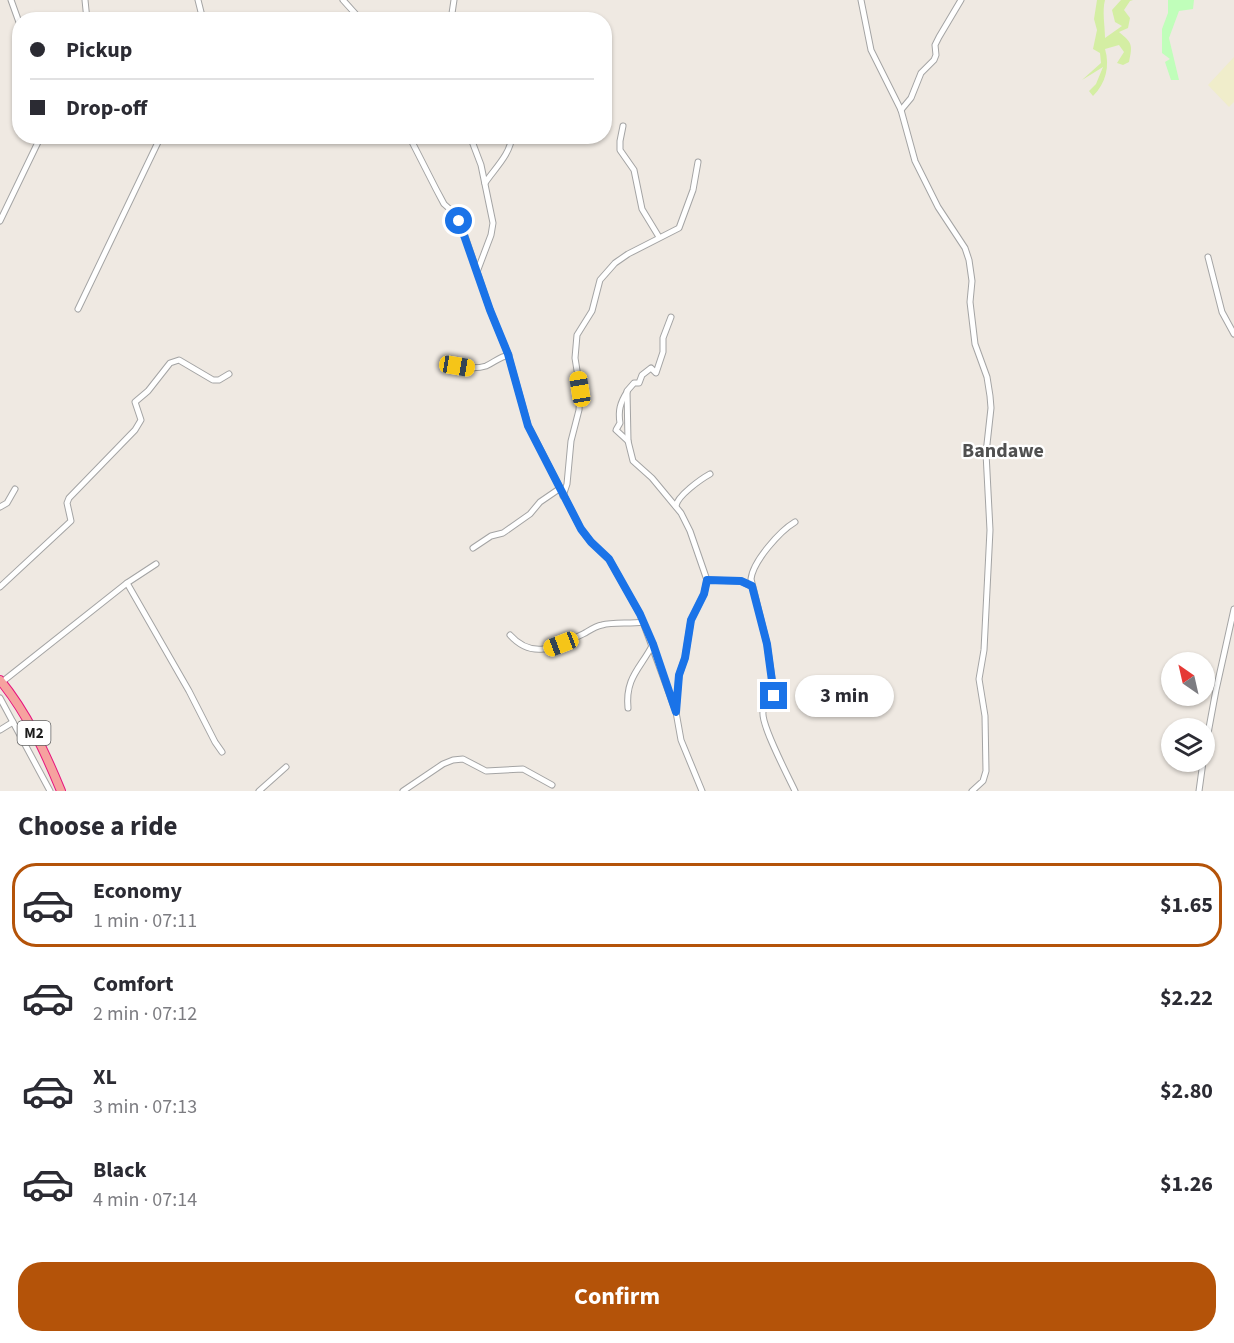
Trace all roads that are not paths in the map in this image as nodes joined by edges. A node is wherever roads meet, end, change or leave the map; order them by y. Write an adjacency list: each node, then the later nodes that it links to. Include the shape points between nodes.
1 (343, 0): 4 (street)
2 (861, 0): 5 (street, via 871,50)
3 (961, 0): 5 (street, via 935,45 934,60 921,73 911,98)
4 (354, 12)
5 (901, 110): 60 (street, via 915,161 969,260 975,344 990,396 986,453 990,530 979,679 985,716 986,771 983,781)
6 (623, 126): 15 (street, via 620,150 634,170 640,205)
7 (37, 144): 14 (street)
8 (157, 144): 18 (street)
9 (413, 144): 17 (street, via 444,204 459,221)
10 (473, 144): 13 (street)
11 (511, 144): 13 (street)
12 (699, 162): 15 (street, via 681,224)
13 (485, 183): 17 (street, via 492,228)
14 (0, 221)
15 (659, 237): 29 (street, via 628,254 605,273 592,311 576,335 579,410)
16 (1208, 257): 20 (street, via 1221,312)
17 (477, 272): 21 (street)
18 (78, 309)
19 (671, 317): 24 (street, via 657,373 651,368)
20 (1234, 334)
21 (509, 355): 22 (street, via 486,366); 28 (street, via 528,426)
22 (457, 366)
23 (229, 374): 38 (street, via 213,380 179,360 170,363 135,402 141,420 135,430 69,498 71,521)
24 (627, 391): 25 (street); 25 (street, via 615,430)
25 (628, 441): 30 (street, via 633,461)
26 (710, 474): 30 (street, via 676,501)
27 (15, 489): 31 (street)
28 (559, 489): 29 (street); 33 (street, via 503,533)
29 (563, 496): 40 (street, via 581,529 615,568)
30 (676, 506): 35 (street, via 690,531)
31 (0, 507)
32 (795, 522): 37 (street, via 780,532 756,566)
33 (473, 548)
34 (156, 564): 36 (street)
35 (707, 580): 37 (street, via 741,581); 46 (street, via 691,620)
36 (127, 583): 43 (street); 50 (street)
37 (752, 586): 59 (street, via 774,692 762,714)
38 (0, 587)
39 (1234, 609): 47 (street)
40 (643, 622): 41 (street, via 601,625 561,644 536,650 523,647); 42 (street)
41 (510, 635)
42 (653, 644): 45 (street, via 635,670); 46 (street)
43 (1, 681): 55 (highway, M2, via 43,750)
44 (0, 698): 48 (street)
45 (628, 708)
46 (676, 712): 58 (street, via 681,740)
47 (1211, 718)
48 (13, 722): 49 (street); 54 (street)
49 (0, 730)
50 (222, 752)
51 (286, 767): 56 (street)
52 (1202, 772): 61 (street)
53 (552, 785): 57 (street, via 523,770 486,771 463,759 443,764)
54 (50, 791)
55 (61, 791)
56 (259, 791)
57 (403, 791)
58 (702, 791)
59 (795, 791)
60 (972, 791)
61 (1199, 791)

